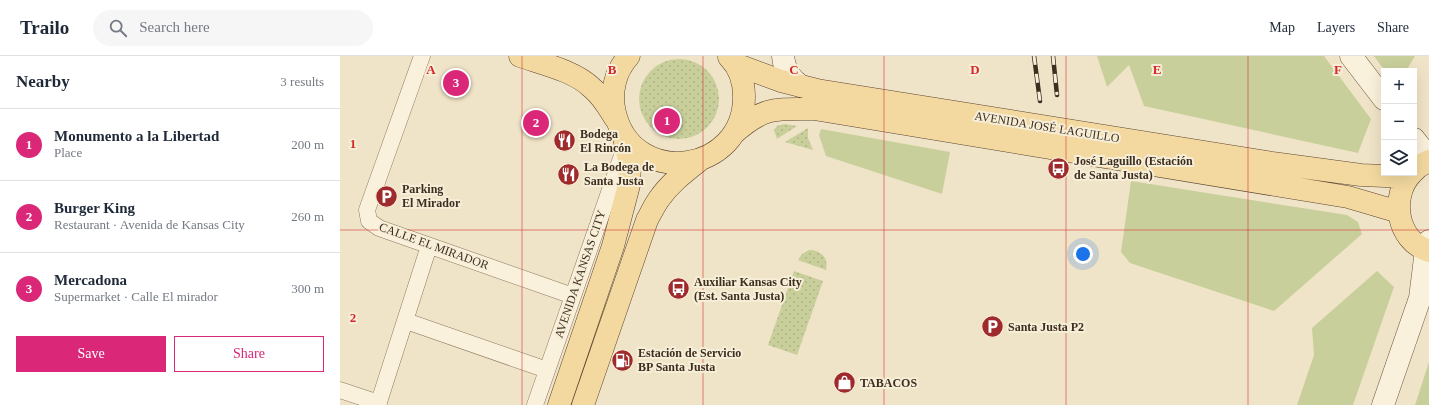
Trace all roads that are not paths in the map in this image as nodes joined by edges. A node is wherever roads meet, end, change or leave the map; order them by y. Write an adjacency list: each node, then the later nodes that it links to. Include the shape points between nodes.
1 (422, 56): 19 (street, CALLE EL MIRADOR, via 367,210 369,220 379,228)
2 (520, 56): 10 (main road, via 574,76 592,87 604,101)
3 (629, 56): 10 (main road, via 619,71 613,97)
4 (783, 56): 7 (main road, via 788,74)
5 (1351, 56): 8 (main road)
6 (736, 59): 7 (main road, via 770,77); 11 (main road, via 743,85 744,101 743,112)
7 (801, 86): 9 (main road)
8 (1381, 95)
9 (821, 101): 11 (main road, via 762,113); 16 (main road, AVENIDA JOSÉ LAGUILLO, via 1357,175); 18 (main road, AVENIDA JOSÉ LAGUILLO, via 1348,197)
10 (622, 132): 13 (main road, via 641,152 652,158 664,162 683,163); 22 (street, AVENIDA KANSAS CITY); 28 (main road, AVENIDA KANSAS CITY, via 630,166 629,185 613,246)
11 (734, 133): 13 (main road, via 722,148)
12 (1415, 140): 14 (main road)
13 (700, 160): 29 (main road, via 667,188 647,220)
14 (1429, 160): 15 (main road)
15 (1417, 168)
16 (1381, 175)
17 (1410, 176): 18 (main road, via 1400,194)
18 (1399, 212): 20 (main road, via 1400,222 1407,233 1416,243)
19 (429, 246): 22 (street, CALLE EL MIRADOR); 23 (street)
20 (1428, 247): 21 (main road)
21 (1425, 290): 30 (main road)
22 (572, 296): 24 (street, AVENIDA KANSAS CITY)
23 (406, 321): 24 (street); 26 (street)
24 (547, 370): 27 (street, AVENIDA KANSAS CITY)
25 (340, 390): 26 (street)
26 (378, 404)
27 (535, 405)
28 (559, 405)
29 (583, 405)
30 (1383, 405)

